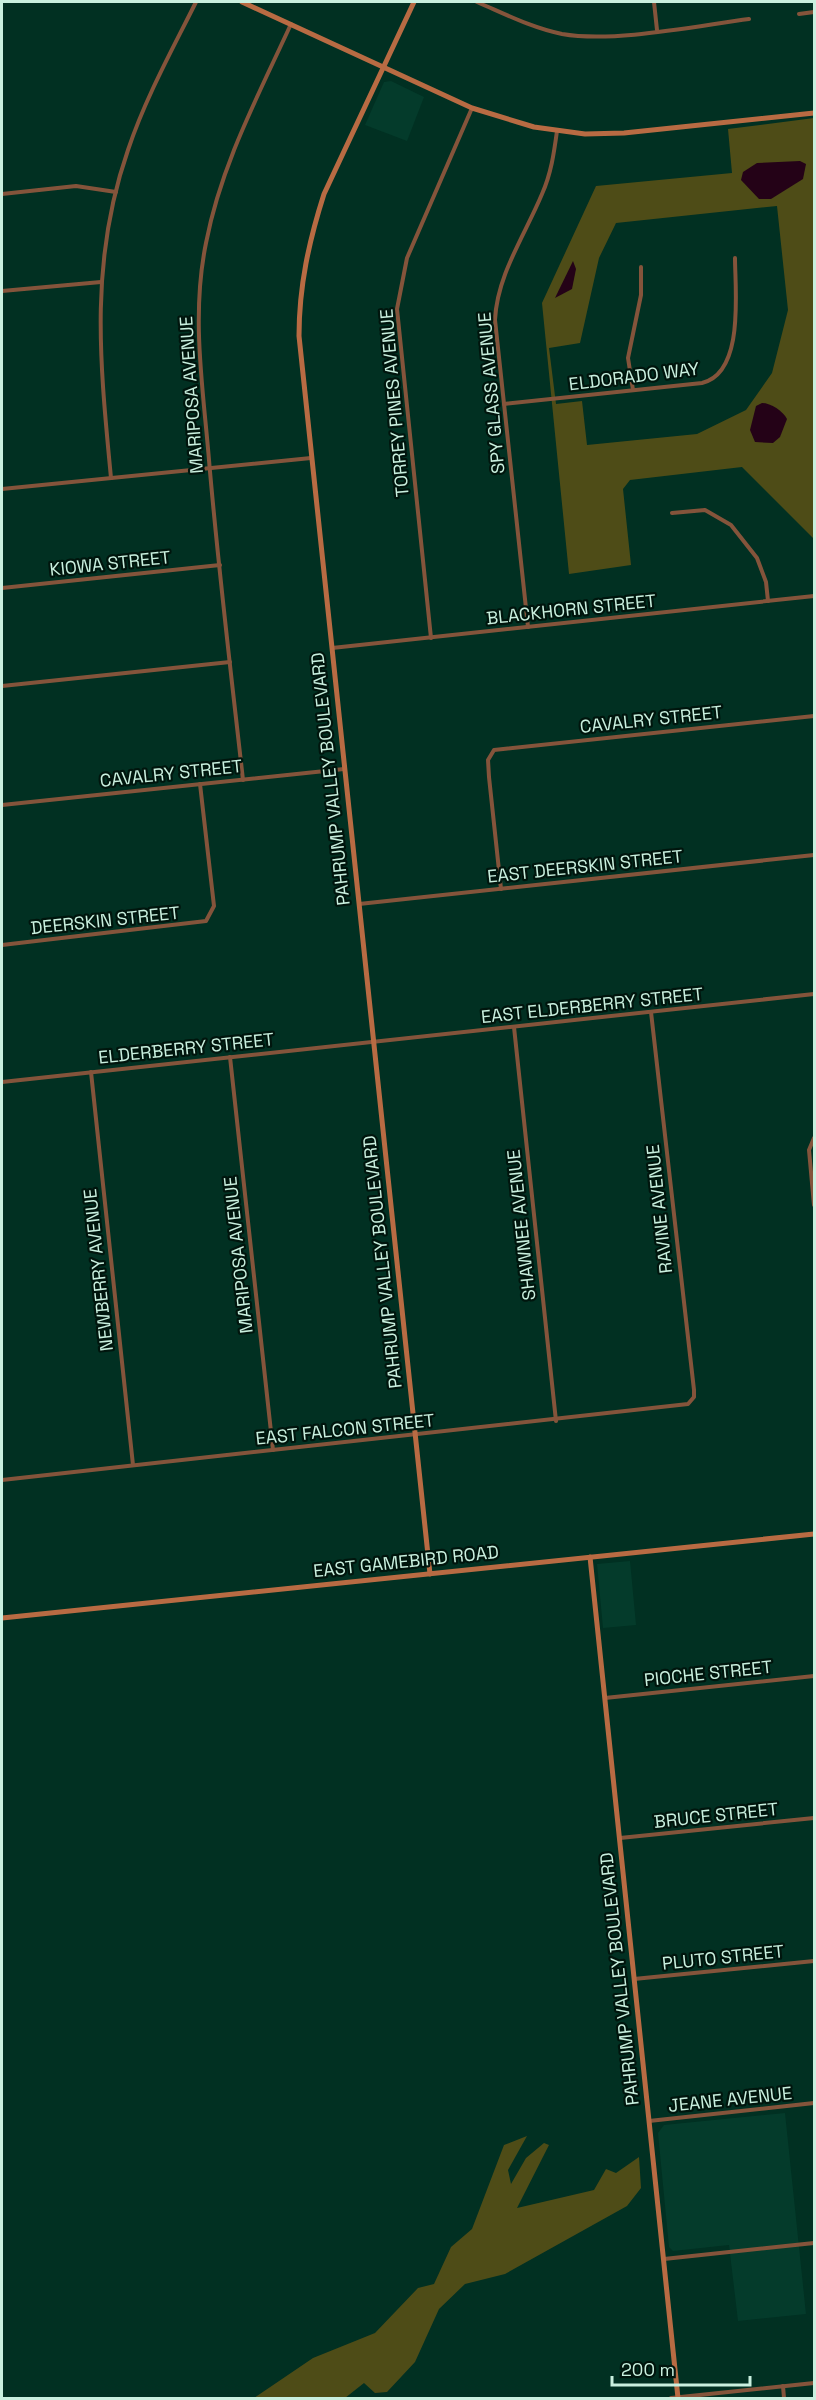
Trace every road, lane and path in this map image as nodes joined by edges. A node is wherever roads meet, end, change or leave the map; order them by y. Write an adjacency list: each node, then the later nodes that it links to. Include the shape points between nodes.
1 (196, 2): 15 (street, via 132,140)
2 (242, 2): 9 (main road)
3 (414, 2): 11 (main road, PAHRUMP VALLEY BOULEVARD)
4 (477, 2): 10 (street, via 563,34 604,36)
5 (654, 2): 10 (street)
6 (814, 12): 7 (street)
7 (799, 14)
8 (749, 19): 10 (street)
9 (291, 24): 11 (main road); 24 (street, MARIPOSA AVENUE, via 234,147 205,245 198,317)
10 (657, 30)
11 (382, 68): 12 (main road); 23 (main road, PAHRUMP VALLEY BOULEVARD, via 324,194 303,274 299,336)
12 (472, 108): 14 (main road, via 515,123); 33 (street, TORREY PINES AVENUE, via 407,258 398,309)
13 (814, 113): 14 (main road, via 624,133)
14 (557, 131): 22 (street, SPY GLASS AVENUE, via 550,176 502,281 496,303)
15 (116, 192): 16 (street, via 76,186); 19 (street)
16 (2, 194)
17 (735, 258): 21 (street, ELDORADO WAY, via 737,316 722,370 707,382)
18 (641, 267): 21 (street, via 641,295 629,348)
19 (101, 282): 20 (street); 25 (street, via 99,351)
20 (2, 291)
21 (633, 390): 22 (street, ELDORADO WAY)
22 (504, 404): 32 (street, SPY GLASS AVENUE)
23 (311, 458): 24 (street); 34 (main road, PAHRUMP VALLEY BOULEVARD)
24 (210, 468): 25 (street); 28 (street, MARIPOSA AVENUE)
25 (111, 478): 26 (street)
26 (2, 489)
27 (672, 513): 31 (street, via 705,510 731,525 762,567)
28 (220, 565): 29 (street, KIOWA STREET); 35 (street, MARIPOSA AVENUE)
29 (2, 588)
30 (814, 596): 31 (street, BLACKHORN STREET)
31 (768, 601): 32 (street, BLACKHORN STREET)
32 (528, 627): 33 (street, BLACKHORN STREET)
33 (431, 638): 34 (street, BLACKHORN STREET)
34 (331, 648): 38 (main road, PAHRUMP VALLEY BOULEVARD)
35 (230, 662): 36 (street); 39 (street, MARIPOSA AVENUE)
36 (2, 686)
37 (814, 716): 43 (street, CAVALRY STREET, via 498,748 488,760)
38 (344, 770): 39 (street, CAVALRY STREET); 44 (main road, PAHRUMP VALLEY BOULEVARD)
39 (243, 780): 40 (street, CAVALRY STREET)
40 (200, 784): 41 (street, CAVALRY STREET); 45 (street, DEERSKIN STREET, via 214,899 210,918 199,924)
41 (2, 805)
42 (814, 855): 43 (street, EAST DEERSKIN STREET)
43 (501, 889): 44 (street, EAST DEERSKIN STREET)
44 (358, 904): 49 (main road, PAHRUMP VALLEY BOULEVARD)
45 (2, 945)
46 (814, 994): 47 (street, EAST ELDERBERRY STREET)
47 (651, 1012): 48 (street, EAST ELDERBERRY STREET); 55 (street, RAVINE AVENUE, via 694,1390)
48 (514, 1027): 49 (street, EAST ELDERBERRY STREET); 56 (street, SHAWNEE AVENUE)
49 (374, 1042): 50 (street, ELDERBERRY STREET); 57 (main road, PAHRUMP VALLEY BOULEVARD)
50 (230, 1057): 51 (street, ELDERBERRY STREET); 58 (street, MARIPOSA AVENUE)
51 (91, 1072): 52 (street, ELDERBERRY STREET); 59 (street, NEWBERRY AVENUE)
52 (2, 1082)
53 (814, 1139): 54 (street, via 809,1150)
54 (814, 1205)
55 (691, 1402): 56 (street, EAST FALCON STREET, via 682,1407)
56 (556, 1420): 57 (street, EAST FALCON STREET)
57 (416, 1435): 58 (street, EAST FALCON STREET); 63 (main road, PAHRUMP VALLEY BOULEVARD)
58 (273, 1450): 59 (street, EAST FALCON STREET)
59 (133, 1465): 60 (street, EAST FALCON STREET)
60 (2, 1480)
61 (814, 1534): 62 (main road, EAST GAMEBIRD ROAD)
62 (590, 1557): 63 (main road, EAST GAMEBIRD ROAD); 66 (main road, PAHRUMP VALLEY BOULEVARD)
63 (430, 1574): 64 (main road, EAST GAMEBIRD ROAD)
64 (2, 1618)
65 (814, 1676): 66 (street, PIOCHE STREET)
66 (605, 1698): 68 (main road, PAHRUMP VALLEY BOULEVARD)
67 (814, 1818): 68 (street, BRUCE STREET)
68 (620, 1839): 70 (main road, PAHRUMP VALLEY BOULEVARD)
69 (814, 1961): 70 (street, PLUTO STREET)
70 (634, 1979): 72 (main road, PAHRUMP VALLEY BOULEVARD)
71 (814, 2103): 72 (street, JEANE AVENUE)
72 (649, 2121): 74 (main road, PAHRUMP VALLEY BOULEVARD)
73 (814, 2243): 74 (street)
74 (663, 2259): 78 (main road, PAHRUMP VALLEY BOULEVARD)
75 (814, 2383): 76 (street)
76 (783, 2386): 78 (street); 79 (street)
77 (670, 2398): 78 (street)
78 (678, 2398)
79 (784, 2398)

